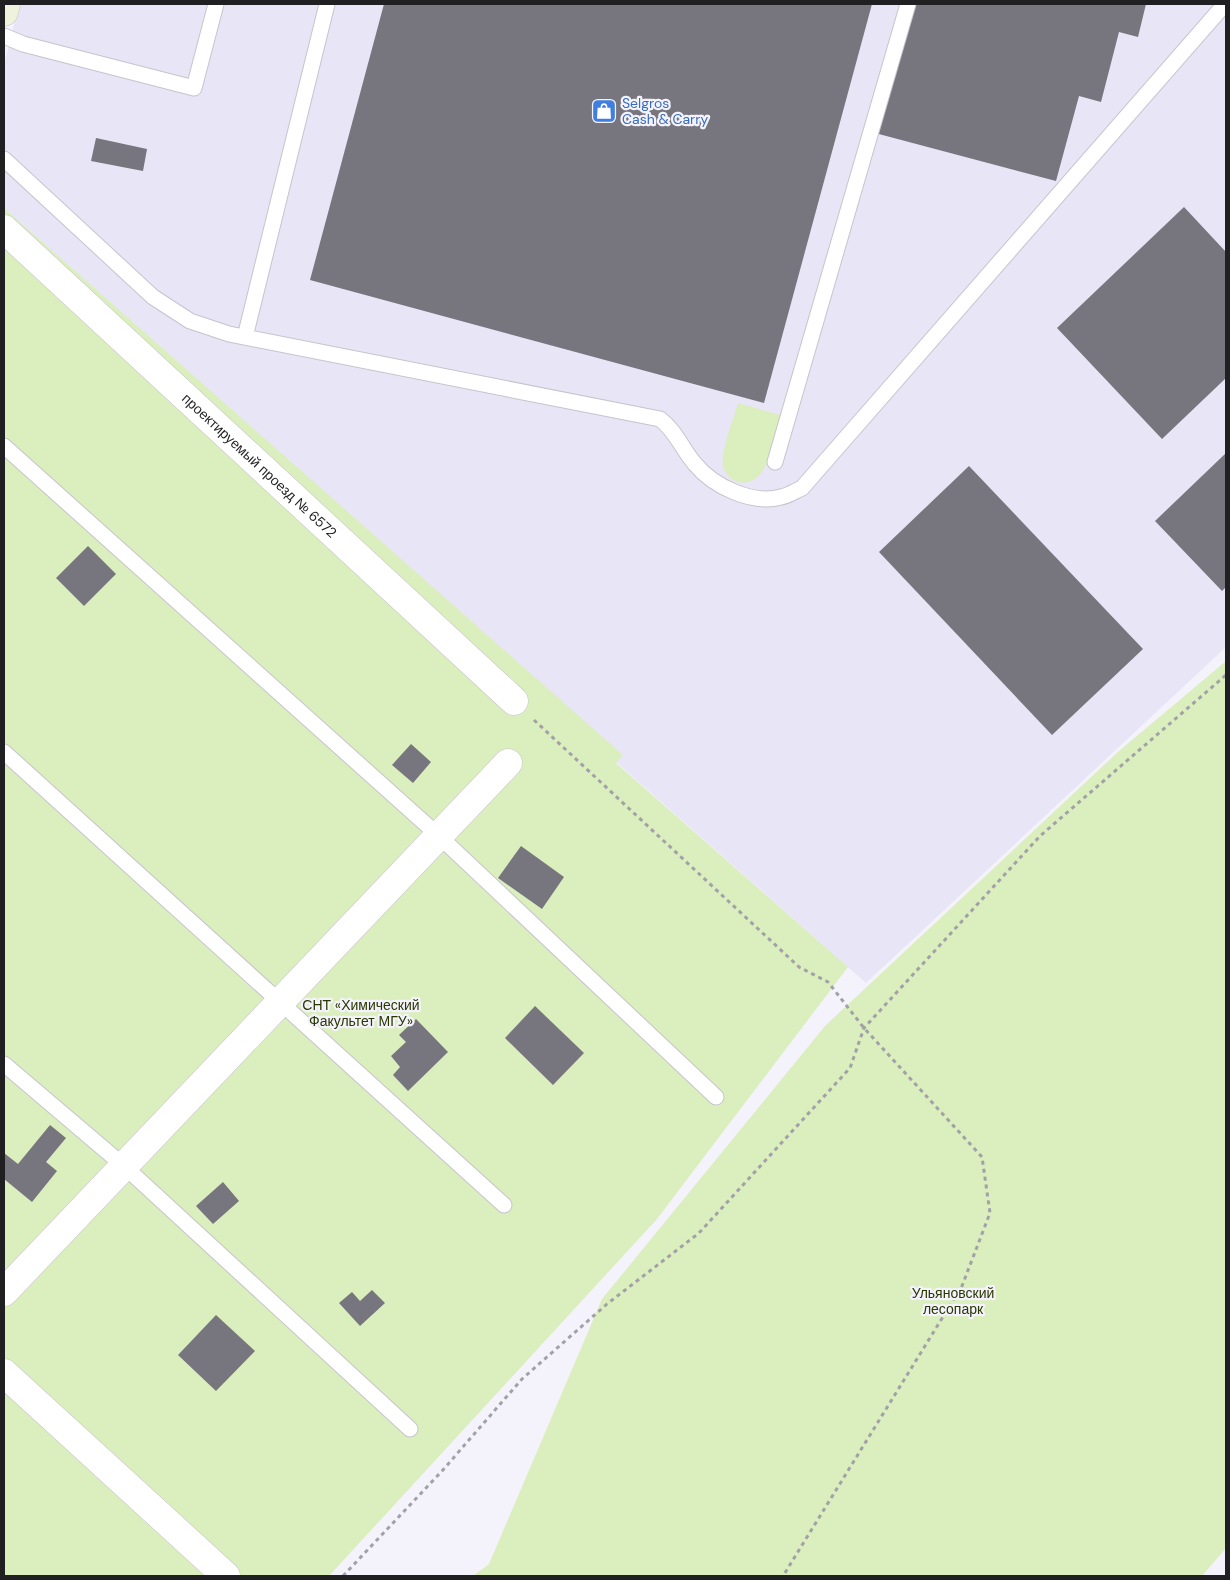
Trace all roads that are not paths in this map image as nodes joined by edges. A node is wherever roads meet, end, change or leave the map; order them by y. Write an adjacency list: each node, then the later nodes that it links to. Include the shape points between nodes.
1 (6, 4): 6 (street)
2 (216, 4): 7 (lane, via 194,88 23,44)
3 (327, 4): 10 (lane)
4 (908, 4): 12 (lane)
5 (1225, 4): 10 (lane, via 802,488 782,497 765,500 746,496 710,478 695,464 671,428 660,419)
6 (4, 12)
7 (4, 36)
8 (4, 159): 10 (lane, via 160,302 190,321)
9 (4, 230): 13 (street, проектируемый проезд № 6572)
10 (245, 337)
11 (4, 446): 16 (lane)
12 (775, 462)
13 (514, 701)
14 (4, 752): 17 (lane)
15 (508, 764): 16 (street)
16 (439, 836): 17 (street); 19 (lane)
17 (280, 1003): 20 (street); 21 (lane)
18 (4, 1064): 20 (lane)
19 (716, 1097)
20 (124, 1166): 22 (street); 24 (lane)
21 (504, 1205)
22 (4, 1292)
23 (4, 1373): 25 (street)
24 (410, 1429)
25 (226, 1576)

